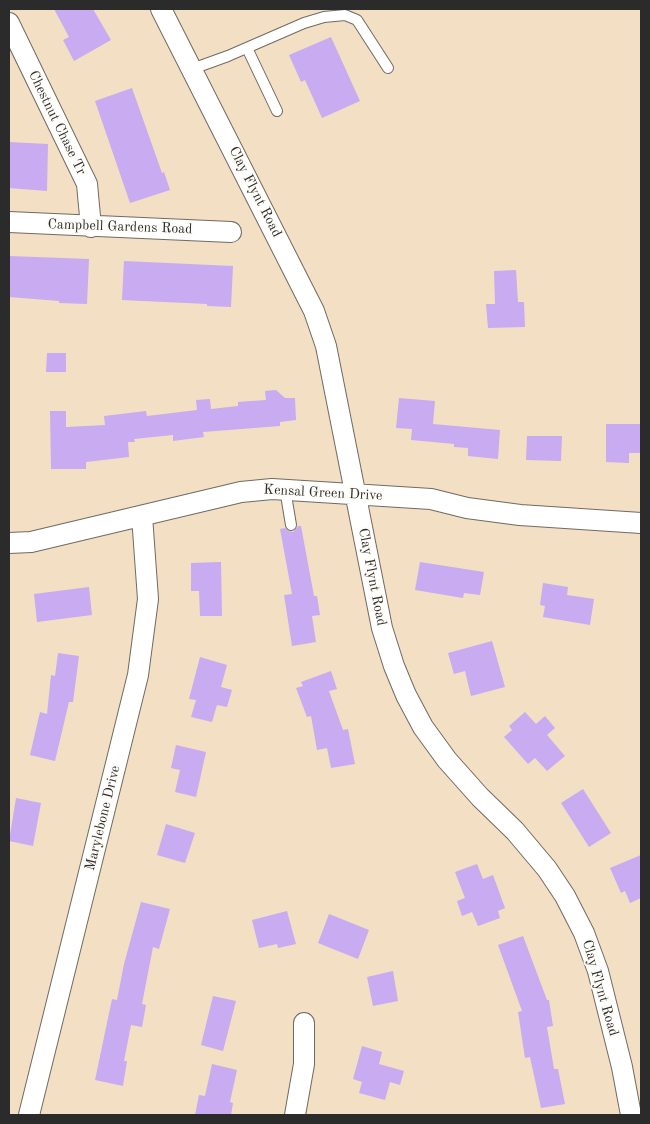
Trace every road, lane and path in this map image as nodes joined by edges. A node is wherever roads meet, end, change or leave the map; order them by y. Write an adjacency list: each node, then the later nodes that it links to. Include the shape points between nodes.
1 (161, 9): 5 (street, Clay Flynt Road)
2 (9, 23): 8 (street, Chestnut Chase Tr, via 87,184)
3 (247, 48): 4 (lane, via 304,23 346,15 357,20); 5 (lane); 6 (lane)
4 (388, 68)
5 (192, 70): 11 (street, Clay Flynt Road, via 314,310 326,346)
6 (277, 111)
7 (9, 222): 8 (street, Campbell Gardens Road)
8 (92, 227): 9 (street, Campbell Gardens Road)
9 (231, 232)
10 (285, 489): 11 (street, Kensal Green Drive); 12 (street, Kensal Green Drive, via 241,492); 14 (lane)
11 (356, 494): 13 (street, Kensal Green Drive, via 431,499 520,515); 19 (street, Clay Flynt Road, via 382,628 406,695 447,760 515,831 565,896 598,971)
12 (142, 516): 15 (street, Kensal Green Drive, via 31,542); 17 (street, Marylebone Drive, via 148,599 138,675)
13 (641, 524)
14 (291, 525)
15 (9, 543)
16 (304, 1023): 18 (street, via 304,1064)
17 (28, 1115)
18 (295, 1115)
19 (631, 1115)

